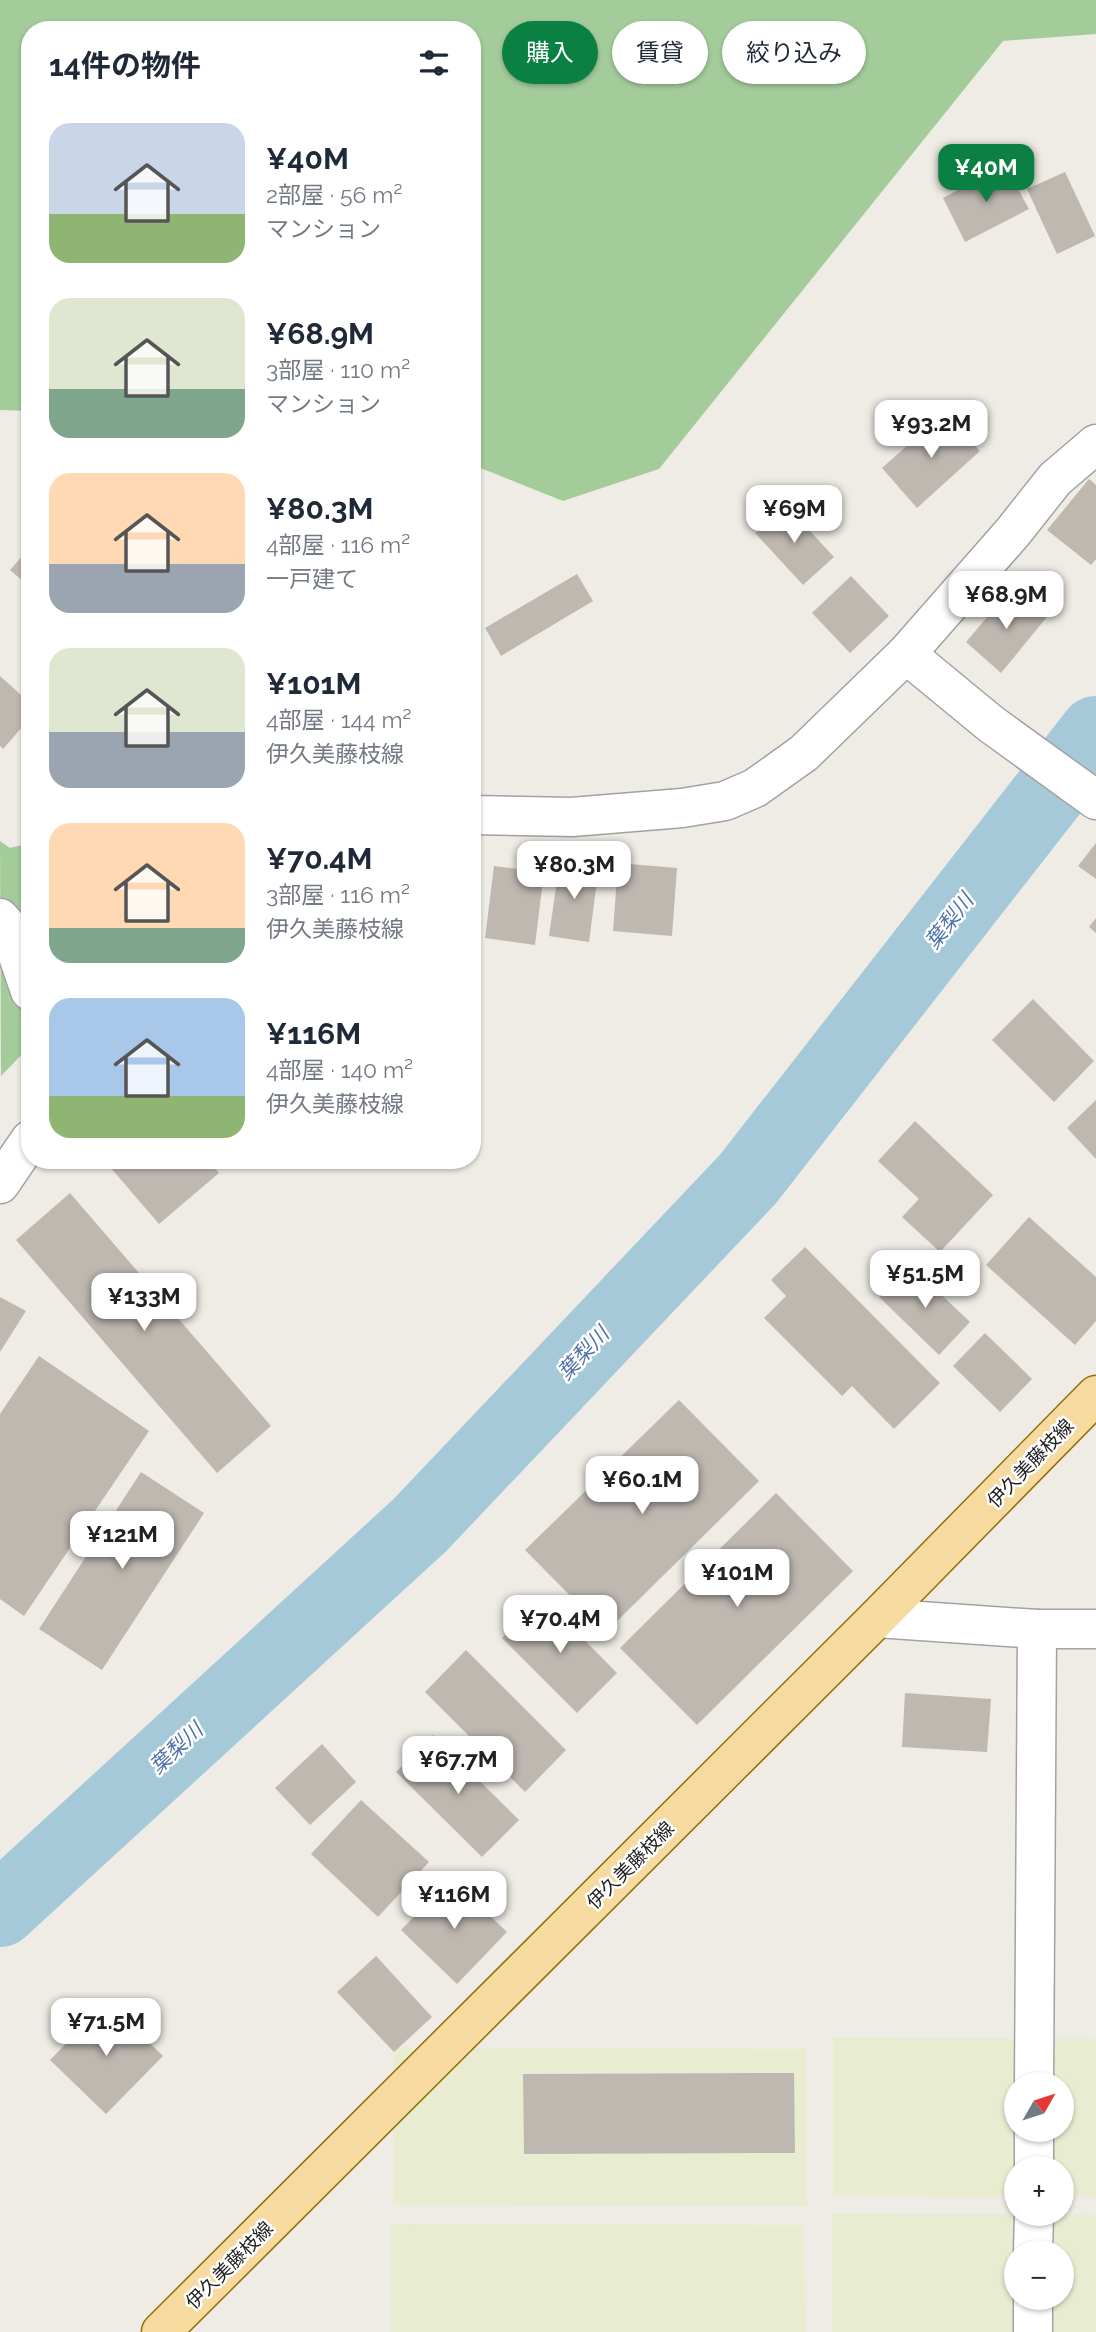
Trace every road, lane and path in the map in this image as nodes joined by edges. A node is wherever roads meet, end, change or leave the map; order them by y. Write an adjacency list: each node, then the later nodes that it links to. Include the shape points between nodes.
1 (1096, 444): 2 (street, via 1055,479)
2 (906, 654): 3 (street, via 991,724); 4 (street, via 804,753 755,788 724,801 572,817)
3 (1096, 800)
4 (481, 815)
5 (0, 918): 6 (street, via 8,927)
6 (21, 965)
7 (21, 1153): 8 (street)
8 (0, 1184)
9 (1096, 1395): 10 (main road, 伊久美藤枝線)
10 (877, 1618): 11 (street); 15 (main road, 伊久美藤枝線)
11 (1037, 1629): 12 (street); 13 (street)
12 (1096, 1629)
13 (1034, 2072)
14 (1033, 2310): 16 (street)
15 (162, 2332)
16 (1033, 2332)

